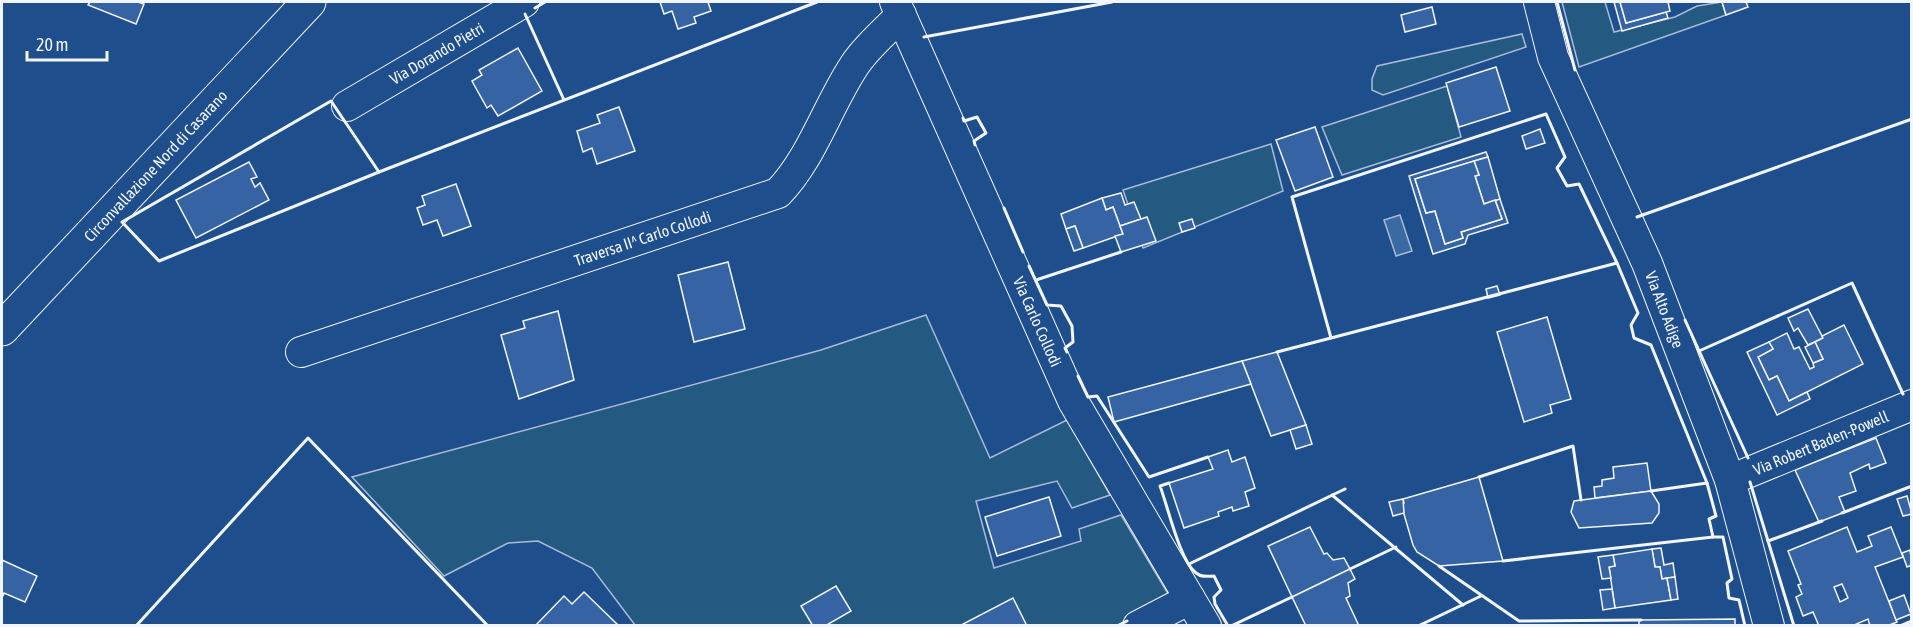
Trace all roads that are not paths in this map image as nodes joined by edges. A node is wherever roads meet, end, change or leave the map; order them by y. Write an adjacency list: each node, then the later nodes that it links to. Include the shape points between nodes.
1 (309, 2): 6 (main road, Circonvallazione Nord di Casarano)
2 (524, 2): 5 (street, Via Dorando Pietri)
3 (1539, 2): 9 (street, Via Alto Adige, via 1553,57 1647,263)
4 (898, 8): 7 (street, Traversa II^ Carlo Collodi, via 855,64 798,170 778,193); 10 (street, Via Carlo Collodi, via 1073,401)
5 (347, 106)
6 (2, 329)
7 (301, 352)
8 (1911, 405): 9 (street, Via Robert Baden-Powell)
9 (1730, 480): 13 (street, Via Alto Adige)
10 (1190, 599): 11 (street); 12 (street, Via Carlo Collodi)
11 (1138, 626)
12 (1206, 626)
13 (1769, 626)

